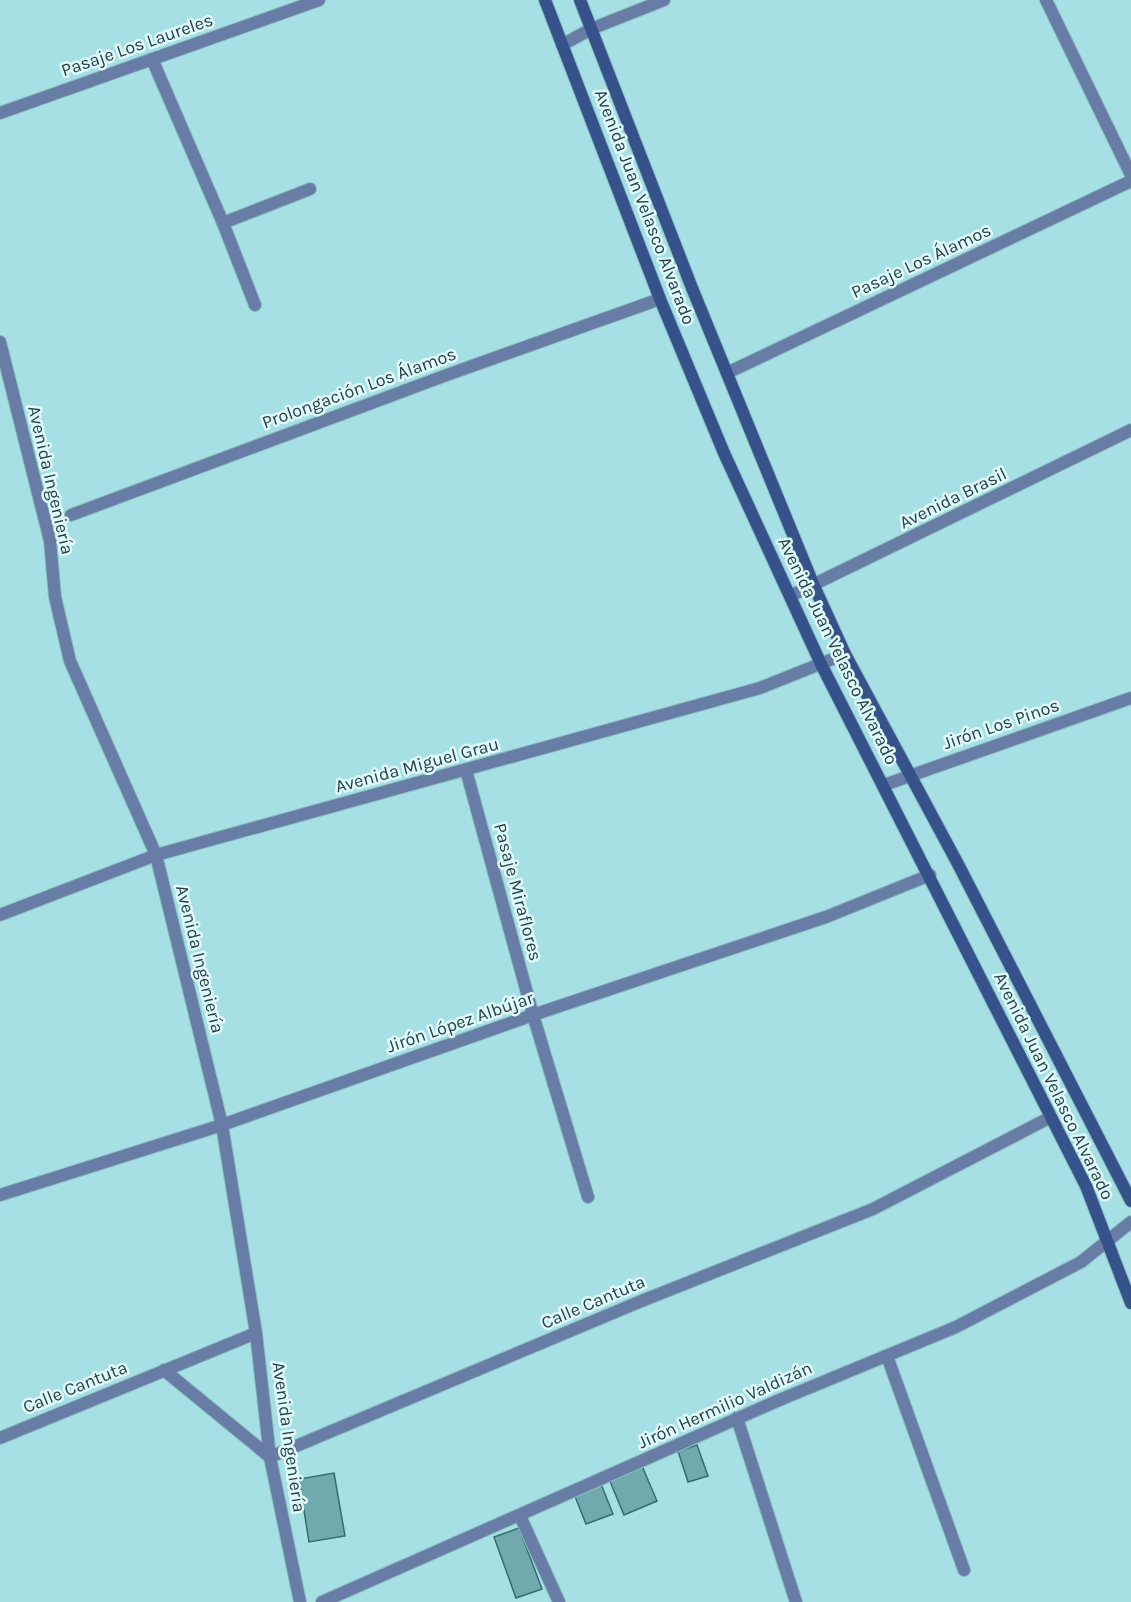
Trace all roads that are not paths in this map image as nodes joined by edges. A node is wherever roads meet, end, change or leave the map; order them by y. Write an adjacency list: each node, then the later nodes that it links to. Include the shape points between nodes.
1 (320, 0): 8 (street, Pasaje Los Laureles)
2 (545, 0): 7 (street, Avenida Juan Velasco Alvarado)
3 (580, 0): 6 (street, Avenida Juan Velasco Alvarado)
4 (664, 0): 6 (street)
5 (1046, 0): 10 (street)
6 (591, 29): 7 (street); 17 (street, Avenida Juan Velasco Alvarado)
7 (562, 45): 14 (street, Avenida Juan Velasco Alvarado)
8 (152, 59): 9 (street, Pasaje Los Laureles); 13 (street)
9 (0, 113)
10 (1131, 175)
11 (1131, 181): 17 (street, Pasaje Los Álamos)
12 (310, 189): 13 (street)
13 (223, 223): 15 (street)
14 (660, 299): 19 (street, Prolongación Los Álamos); 21 (street, Avenida Juan Velasco Alvarado, via 724,453)
15 (255, 305)
16 (0, 342): 28 (street, Avenida Ingeniería, via 50,541 55,597 70,662)
17 (727, 373): 20 (street, Avenida Juan Velasco Alvarado)
18 (1131, 430): 20 (street, Avenida Brasil)
19 (71, 514)
20 (814, 586): 21 (street, Avenida Brasil); 22 (street, Avenida Juan Velasco Alvarado)
21 (790, 596): 23 (street, Avenida Juan Velasco Alvarado)
22 (845, 654): 23 (street, Avenida Miguel Grau); 26 (street, Avenida Juan Velasco Alvarado)
23 (821, 664): 25 (street, Avenida Miguel Grau, via 759,688); 27 (street, Avenida Juan Velasco Alvarado)
24 (1131, 698): 26 (street, Jirón Los Pinos)
25 (466, 770): 28 (street, Avenida Miguel Grau); 31 (street, Pasaje Miraflores)
26 (909, 776): 27 (street, Jirón Los Pinos); 36 (street, Avenida Juan Velasco Alvarado)
27 (884, 785): 29 (street, Avenida Juan Velasco Alvarado)
28 (156, 855): 30 (street, Avenida Miguel Grau); 33 (street, Avenida Ingeniería)
29 (930, 875): 31 (street, Jirón López Albújar, via 826,917); 32 (street, Avenida Juan Velasco Alvarado)
30 (0, 915)
31 (533, 1015): 33 (street, Jirón López Albújar); 35 (street, Pasaje Miraflores)
32 (1051, 1117): 38 (street, Avenida Juan Velasco Alvarado, via 1086,1186); 45 (street, Calle Cantuta, via 873,1209)
33 (222, 1125): 34 (street, Jirón López Albújar); 40 (street, Avenida Ingeniería)
34 (0, 1195)
35 (588, 1197)
36 (1131, 1201)
37 (1131, 1222): 38 (street, Jirón Hermilio Valdizán)
38 (1107, 1241): 39 (street, Avenida Juan Velasco Alvarado); 41 (street, Jirón Hermilio Valdizán, via 1081,1262 956,1327)
39 (1131, 1303)
40 (256, 1333): 42 (street, Calle Cantuta); 45 (street, Avenida Ingeniería)
41 (887, 1356): 43 (street, Jirón Hermilio Valdizán); 47 (street)
42 (164, 1370): 44 (street, Calle Cantuta); 45 (street)
43 (737, 1418): 46 (street, Jirón Hermilio Valdizán); 51 (street)
44 (0, 1438)
45 (270, 1457): 48 (street, Avenida Ingeniería)
46 (520, 1516): 49 (street, Jirón Hermilio Valdizán); 50 (street)
47 (964, 1570)
48 (300, 1602)
49 (322, 1602)
50 (559, 1602)
51 (796, 1602)

